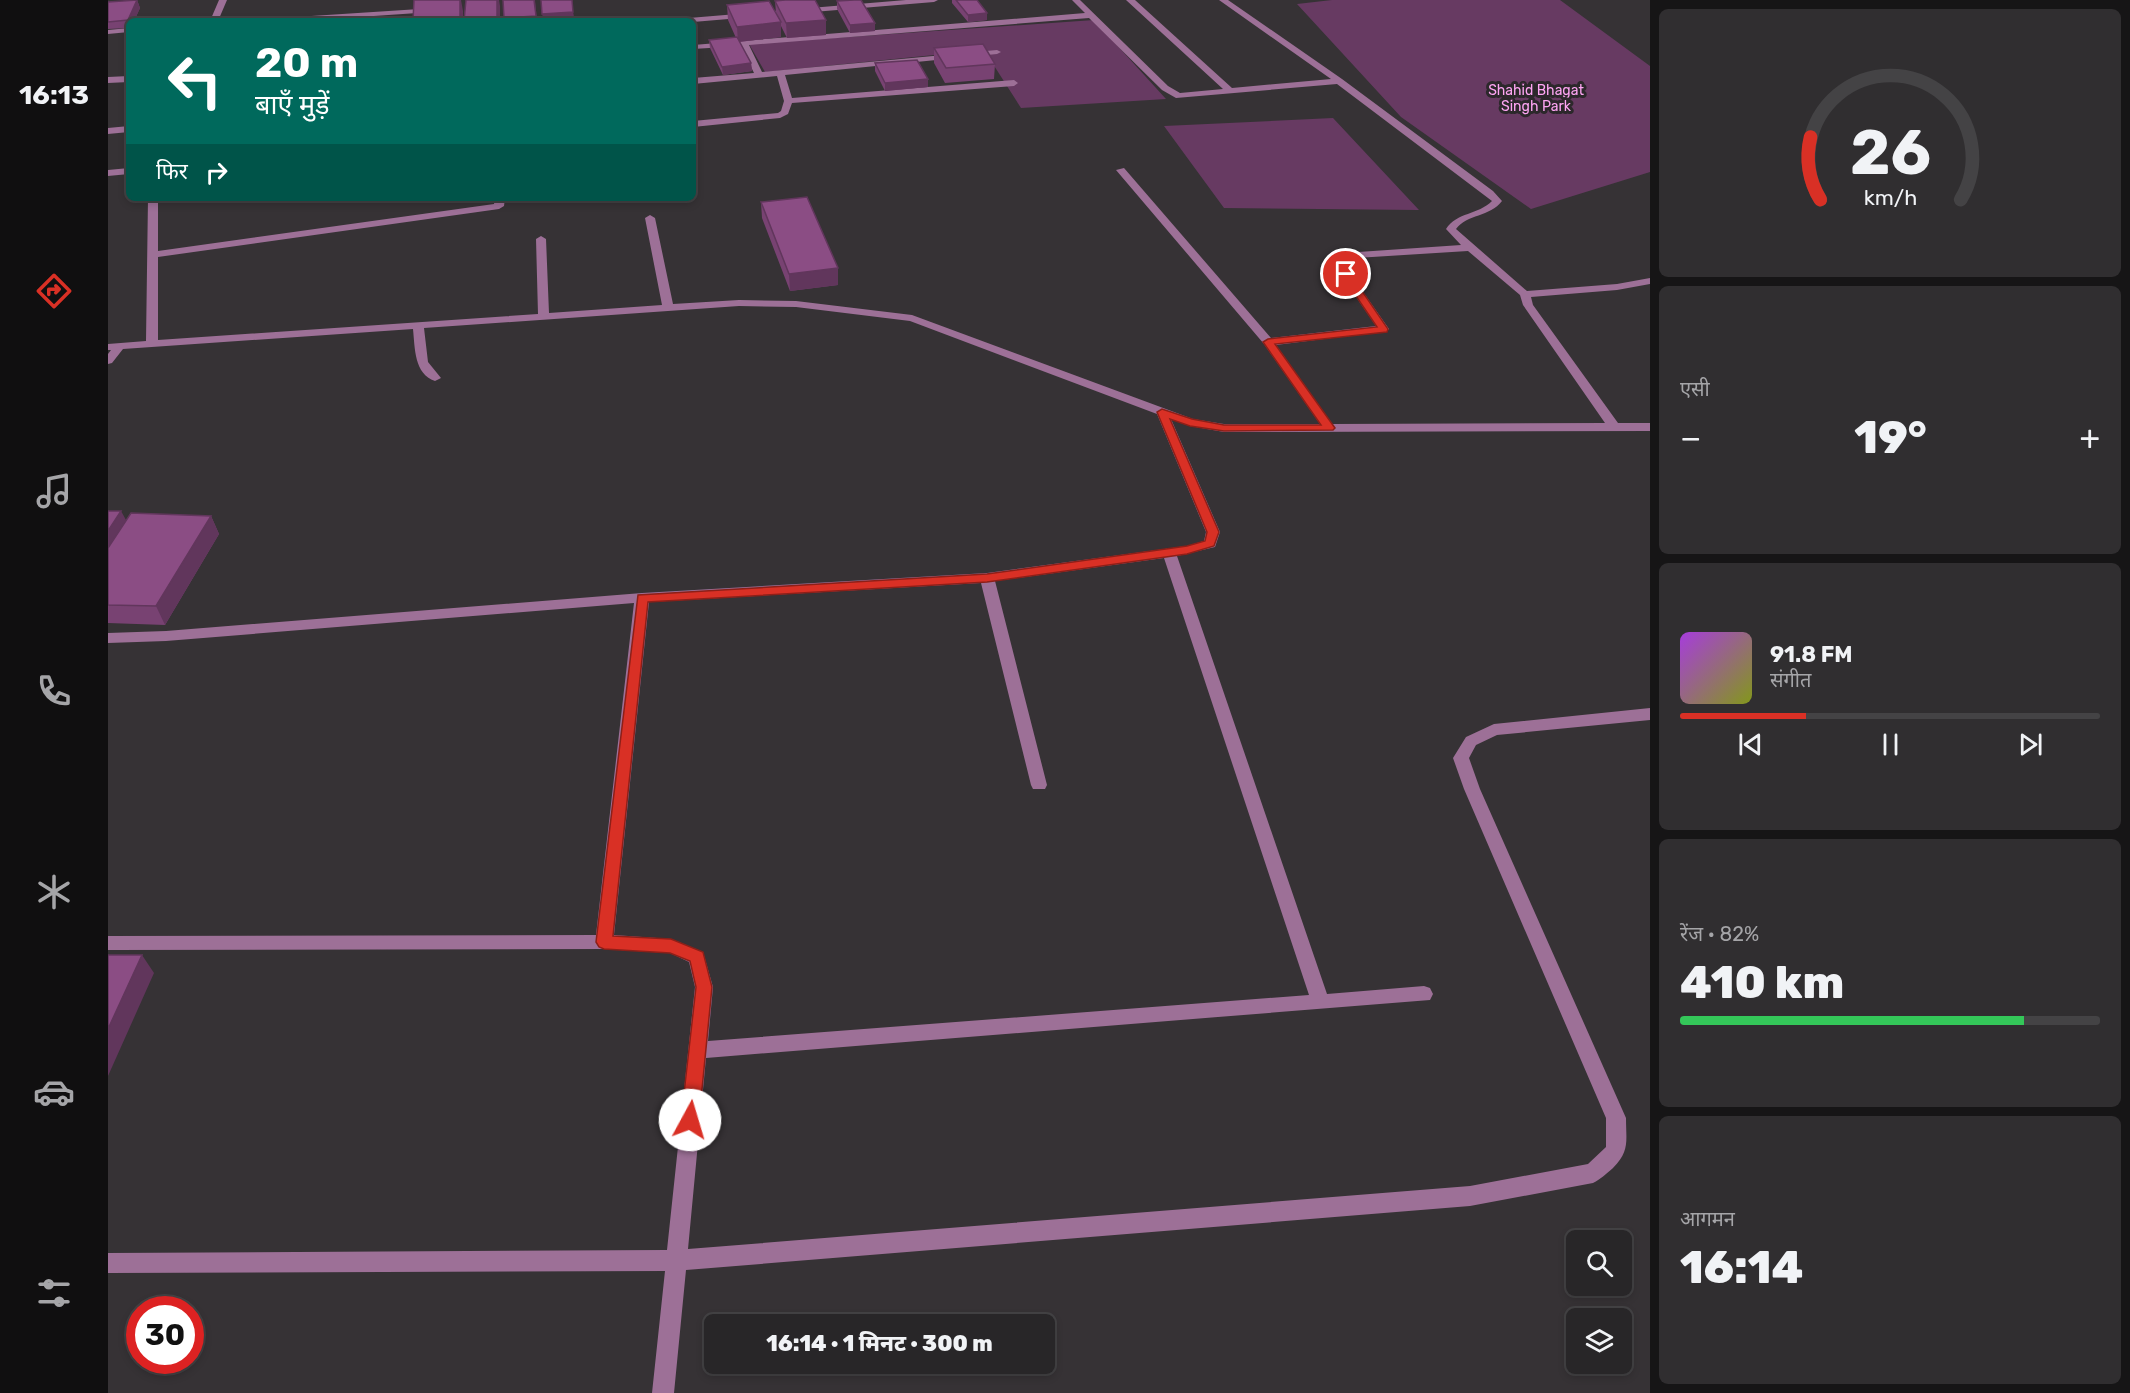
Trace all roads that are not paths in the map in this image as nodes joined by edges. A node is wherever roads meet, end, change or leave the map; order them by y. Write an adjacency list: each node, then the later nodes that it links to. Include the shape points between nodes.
1 (223, 0): 8 (street)
2 (934, 0): 10 (street)
3 (1076, 0): 7 (street)
4 (1130, 0): 23 (street)
5 (1223, 0): 21 (street)
6 (437, 9): 9 (street)
7 (1091, 15): 13 (street); 23 (street, via 1171,93 1179,96)
8 (215, 18)
9 (308, 18)
10 (696, 19)
11 (126, 30): 12 (street)
12 (108, 32)
13 (744, 43): 14 (street); 17 (street)
14 (696, 47)
15 (997, 52): 16 (street)
16 (780, 72): 17 (street); 24 (street)
17 (759, 75): 20 (street)
18 (126, 79): 19 (street)
19 (108, 80)
20 (696, 81)
21 (1339, 81): 23 (street); 35 (street, via 1497,201 1493,208 1453,225 1455,235)
22 (1014, 83): 24 (street)
23 (1230, 92)
24 (788, 101): 25 (street, via 780,116)
25 (696, 124)
26 (126, 129): 27 (street)
27 (108, 131)
28 (1121, 170): 42 (street)
29 (126, 171): 30 (street)
30 (108, 173)
31 (153, 201): 36 (street)
32 (500, 201): 36 (street, via 499,206)
33 (650, 218): 39 (street)
34 (541, 239): 40 (street)
35 (1471, 248): 38 (street); 42 (street, via 1333,256 1383,329)
36 (153, 255): 43 (street)
37 (1650, 281): 38 (street)
38 (1525, 294): 48 (street, via 1528,305)
39 (668, 308): 40 (street); 47 (street, via 796,304 912,318)
40 (544, 316): 41 (street)
41 (418, 326): 43 (street); 46 (street, via 422,363)
42 (1268, 342): 50 (street)
43 (152, 344): 44 (street)
44 (114, 347): 45 (street)
45 (108, 361)
46 (435, 378)
47 (1162, 412): 50 (street, via 1224,428); 51 (street, via 1213,532 1210,544)
48 (1614, 427): 49 (street); 50 (street)
49 (1650, 427)
50 (1329, 428)
51 (1169, 552): 52 (street); 60 (street)
52 (987, 578): 53 (street); 56 (street)
53 (642, 598): 54 (street); 57 (street)
54 (108, 638)
55 (1650, 714): 62 (street, via 1494,730 1471,741 1461,758 1616,1118 1616,1151 1593,1173 1470,1196)
56 (1039, 785)
57 (604, 942): 58 (street); 61 (street, via 671,946 697,957 704,987)
58 (108, 943)
59 (1424, 994): 60 (street)
60 (1320, 1001): 61 (street)
61 (697, 1050): 62 (street)
62 (676, 1260): 63 (street); 64 (street)
63 (108, 1263)
64 (663, 1393)

